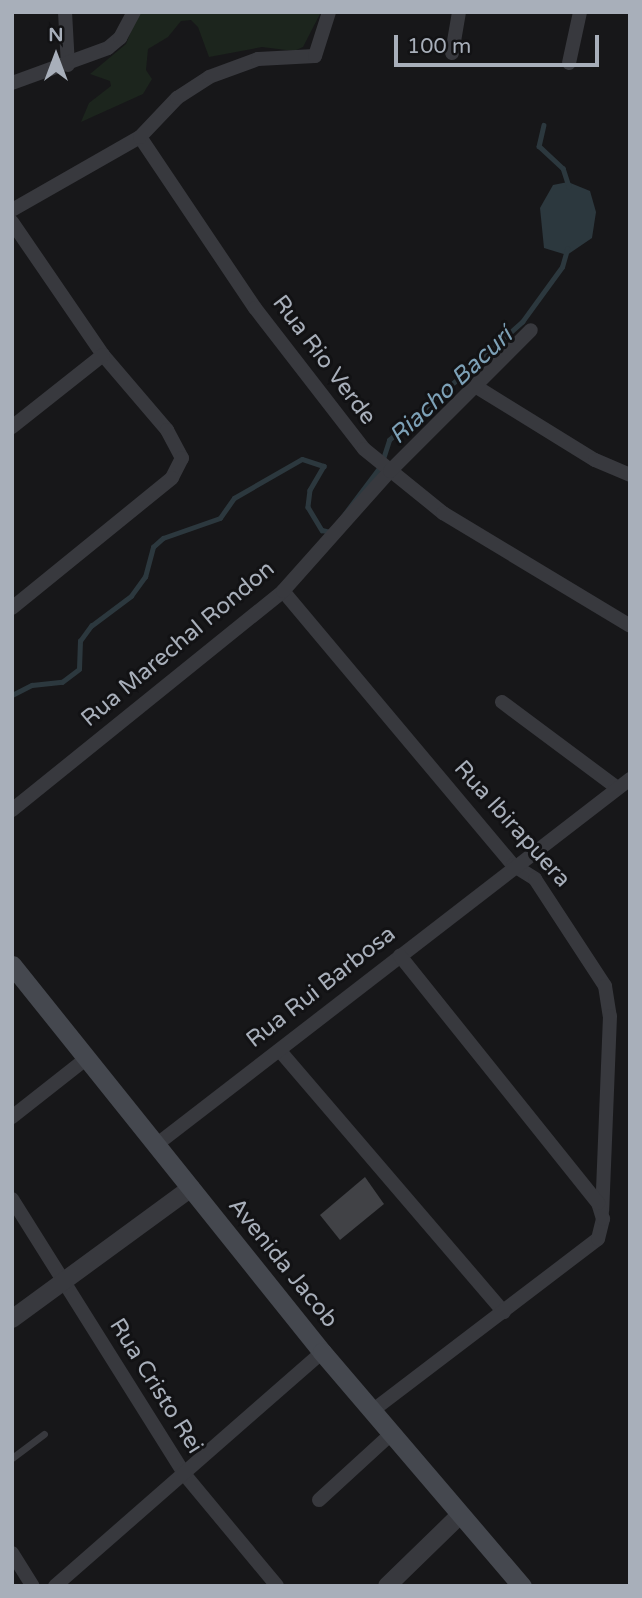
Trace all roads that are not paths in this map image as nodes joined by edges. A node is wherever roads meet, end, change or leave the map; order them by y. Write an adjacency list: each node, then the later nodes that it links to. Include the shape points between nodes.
1 (65, 12): 8 (street)
2 (134, 12): 8 (street, via 120,38 108,48)
3 (328, 12): 10 (street, via 315,56 258,59 209,77 177,98)
4 (460, 12): 6 (street)
5 (580, 12): 7 (street)
6 (452, 53)
7 (569, 63)
8 (68, 65): 9 (street)
9 (12, 83)
10 (140, 137): 11 (street); 17 (street, Rua Rio Verde, via 263,319 363,449)
11 (12, 210)
12 (12, 222): 14 (street)
13 (531, 330): 15 (street, Rua Marechal Rondon)
14 (103, 355): 16 (street); 20 (street, via 179,449 180,466 172,478)
15 (475, 386): 17 (street, Rua Marechal Rondon); 18 (street, via 596,460)
16 (12, 427)
17 (390, 471): 19 (street, Rua Marechal Rondon); 21 (street, Rua Rio Verde, via 443,513)
18 (630, 475)
19 (283, 591): 25 (street, Rua Marechal Rondon); 26 (street, Rua Ibirapuera)
20 (12, 608)
21 (630, 626)
22 (502, 702): 24 (street)
23 (630, 779): 24 (street, Rua Rui Barbosa)
24 (616, 786): 26 (street, Rua Rui Barbosa)
25 (12, 810)
26 (513, 865): 27 (street, Rua Rui Barbosa); 35 (street, Rua Ibirapuera, via 535,878 605,986 611,1016)
27 (400, 956): 29 (street, Rua Rui Barbosa); 35 (street)
28 (12, 965): 30 (main road, Avenida Jacob)
29 (280, 1051): 32 (street, Rua Rui Barbosa); 37 (street)
30 (88, 1058): 31 (street); 32 (main road, Avenida Jacob)
31 (12, 1117)
32 (156, 1145): 33 (main road, Avenida Jacob)
33 (191, 1188): 36 (street); 39 (main road, Avenida Jacob)
34 (12, 1199): 36 (street, Rua Cristo Rei)
35 (602, 1211): 37 (street, Rua Ibirapuera, via 597,1239)
36 (64, 1281): 38 (street); 44 (street, Rua Cristo Rei)
37 (504, 1312): 40 (street)
38 (12, 1319)
39 (322, 1352): 40 (main road, Avenida Jacob); 44 (street)
40 (372, 1411): 42 (main road, Avenida Jacob)
41 (44, 1433): 43 (lane)
42 (391, 1434): 45 (street); 46 (main road, Avenida Jacob)
43 (12, 1458)
44 (185, 1475): 49 (street); 50 (street, Rua Cristo Rei)
45 (319, 1500)
46 (459, 1516): 51 (street); 52 (main road, Avenida Jacob)
47 (12, 1553): 48 (street)
48 (33, 1586)
49 (55, 1586)
50 (277, 1586)
51 (387, 1586)
52 (522, 1586)

